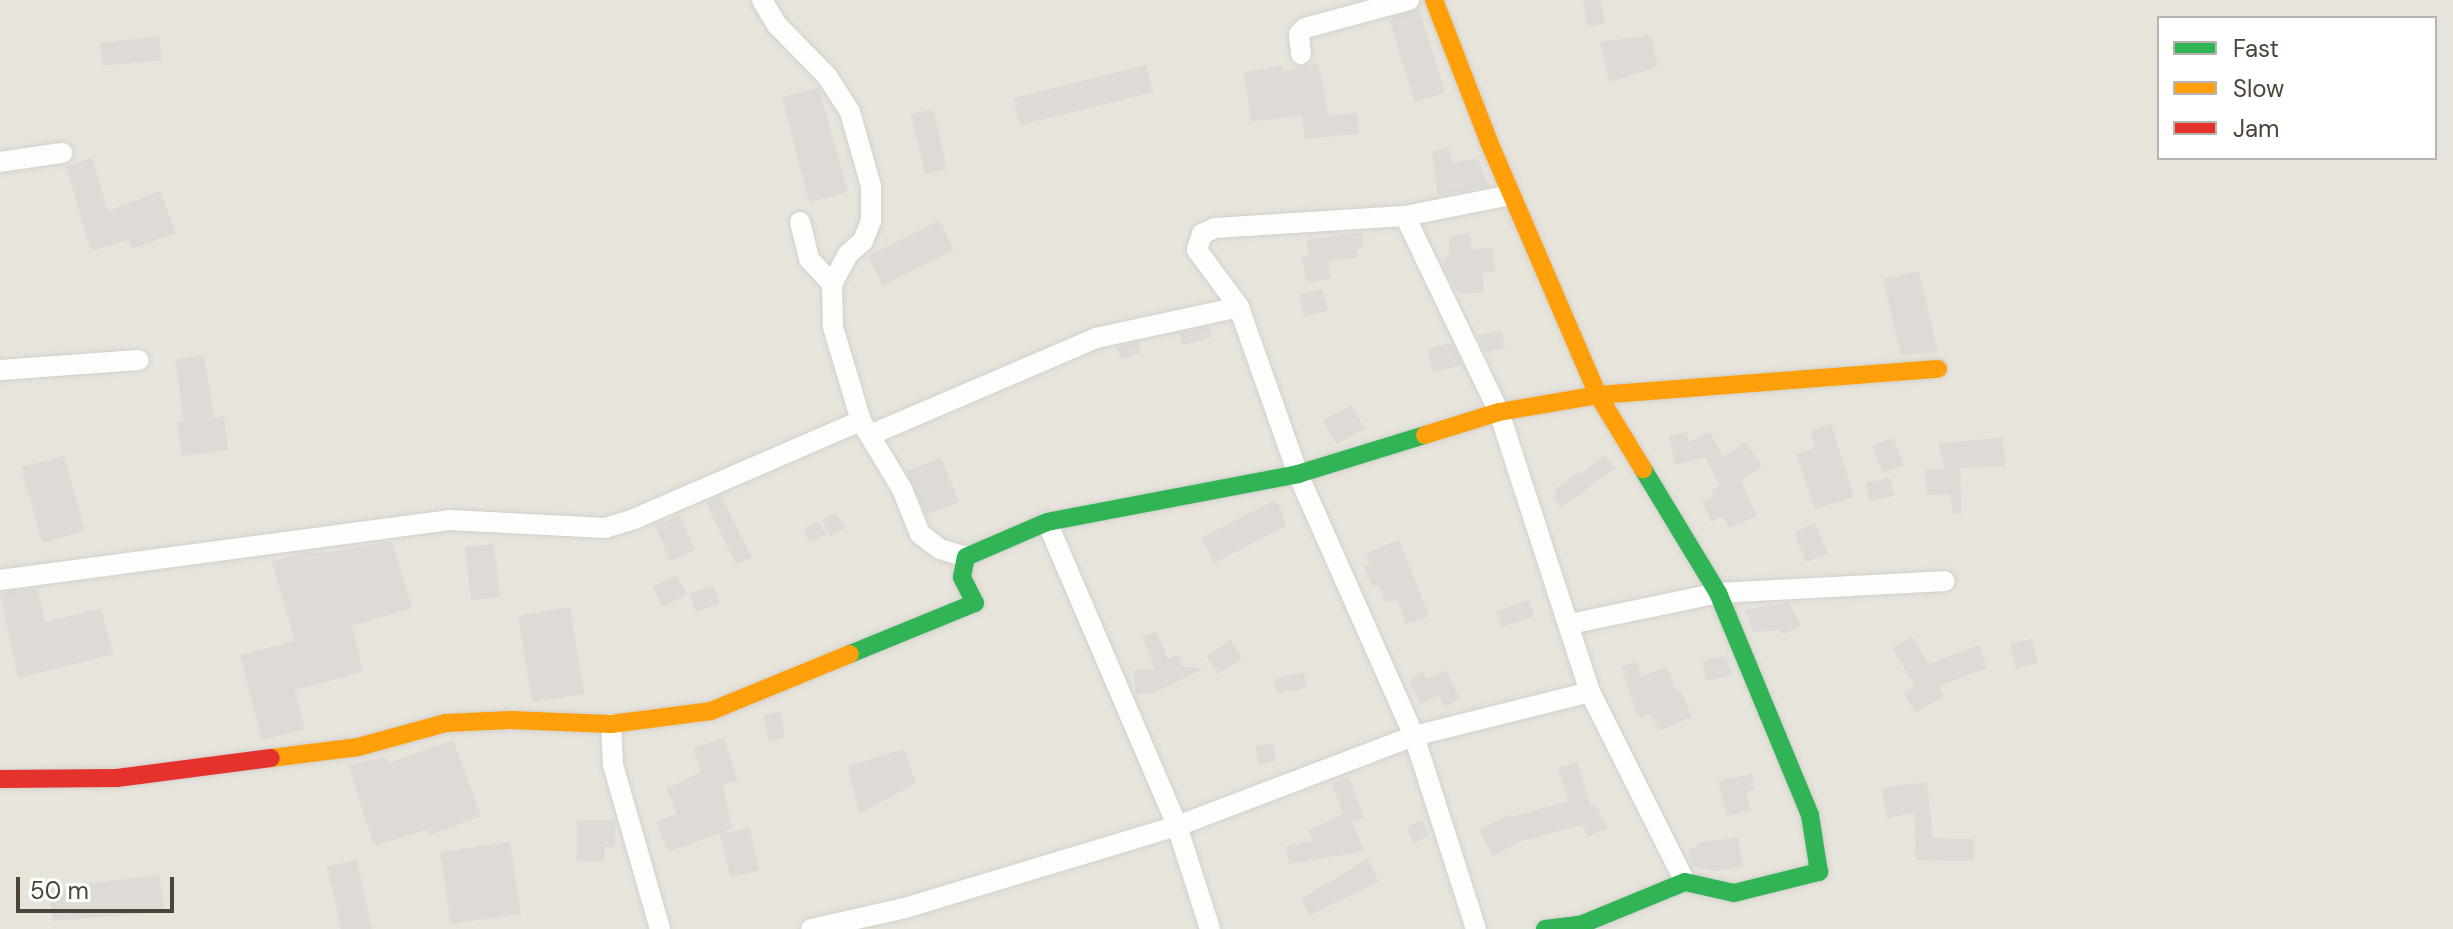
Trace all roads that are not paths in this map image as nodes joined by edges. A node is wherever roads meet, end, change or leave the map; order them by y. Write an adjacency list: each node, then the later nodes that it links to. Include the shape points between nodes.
1 (762, 0): 10 (street, via 777,25 827,76 850,112 871,186 871,221)
2 (1409, 0): 4 (street, via 1305,28 1299,34)
3 (1434, 0): 7 (street)
4 (1301, 54)
5 (62, 153): 6 (street)
6 (0, 162)
7 (1511, 195): 8 (street); 15 (street)
8 (1405, 216): 11 (street, via 1215,228 1202,234 1197,250); 16 (street)
9 (800, 222): 10 (street, via 809,259)
10 (832, 284): 17 (street, via 833,327)
11 (1239, 307): 17 (street, via 1096,338); 18 (street)
12 (139, 360): 14 (street)
13 (1938, 369): 15 (street)
14 (0, 370)
15 (1598, 395): 16 (street); 23 (street)
16 (1499, 412): 18 (street); 24 (street)
17 (866, 428): 20 (street, via 902,489 920,534); 21 (street, via 605,528 449,520)
18 (1298, 474): 19 (street); 27 (street)
19 (1047, 522): 20 (street); 29 (street)
20 (964, 567): 26 (street, via 975,603 711,711)
21 (0, 580)
22 (1945, 581): 23 (street)
23 (1718, 593): 24 (street); 30 (street, via 1810,815 1819,872 1734,893)
24 (1570, 624): 25 (street)
25 (1590, 692): 27 (street); 30 (street)
26 (611, 724): 28 (street, via 446,723 358,747 117,778); 31 (street, via 613,765)
27 (1414, 736): 29 (street); 34 (street)
28 (0, 779)
29 (1177, 826): 32 (street, via 905,908); 33 (street)
30 (1685, 882): 35 (street, via 1580,925)
31 (660, 929)
32 (811, 929)
33 (1210, 929)
34 (1476, 929)
35 (1545, 929)

